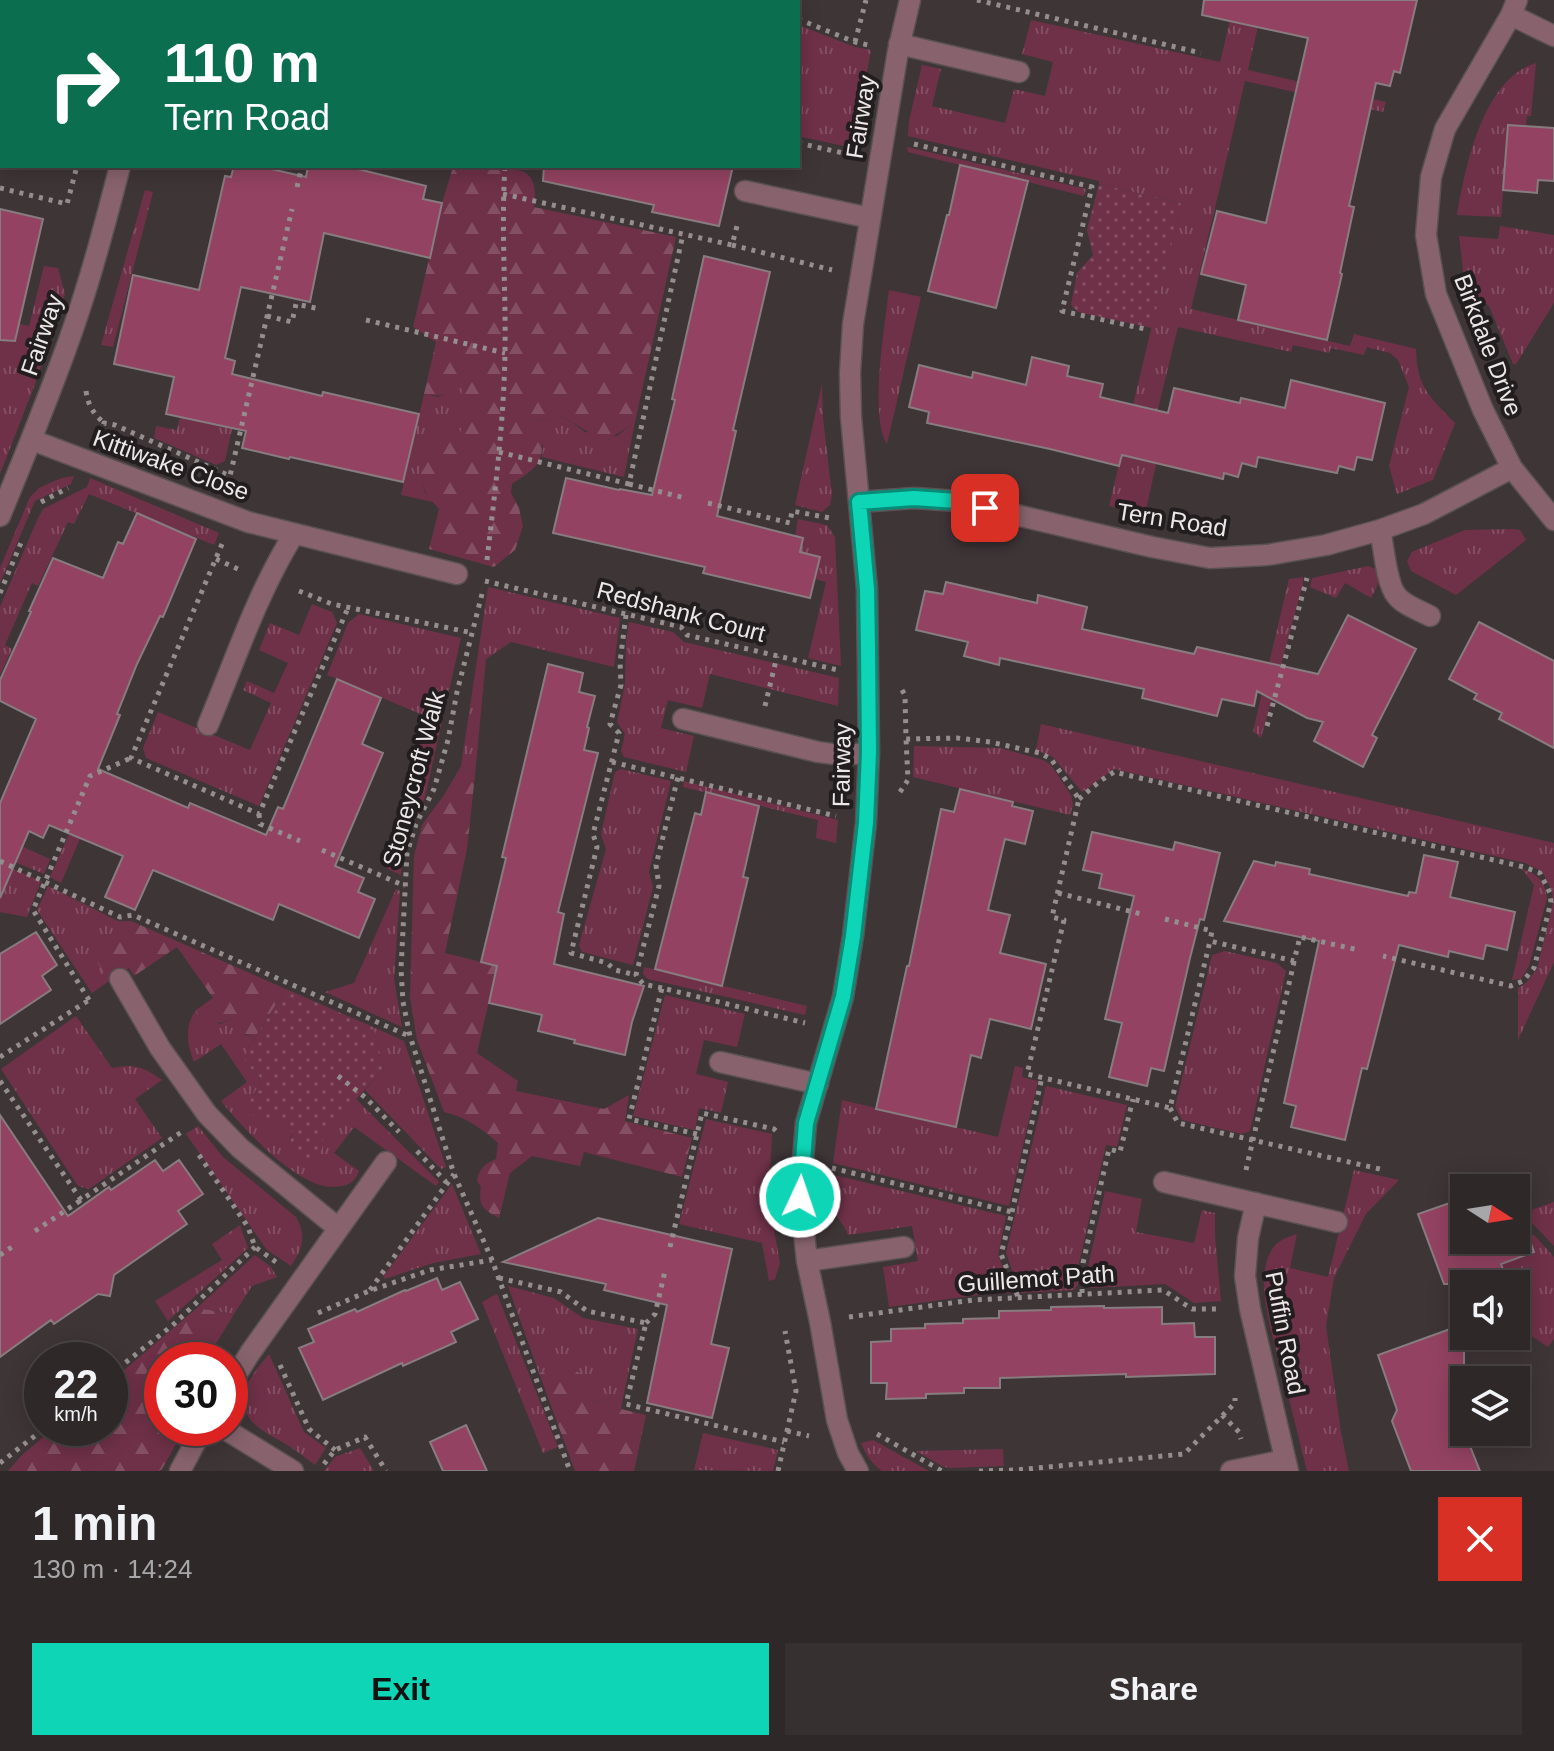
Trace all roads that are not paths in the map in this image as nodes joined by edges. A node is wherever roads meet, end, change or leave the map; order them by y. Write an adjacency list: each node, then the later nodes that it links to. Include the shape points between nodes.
1 (910, 0): 4 (street, Fairway)
2 (1514, 7): 3 (street); 10 (street, Birkdale Drive, via 1445,129 1431,177 1426,235 1436,294)
3 (1554, 36)
4 (898, 47): 5 (street); 8 (street, Fairway)
5 (1019, 72)
6 (119, 168): 9 (street, Fairway, via 74,326)
7 (745, 191): 8 (street)
8 (870, 218): 11 (street, Fairway, via 850,373)
9 (32, 440): 12 (street, Fairway); 15 (street, Kittiwake Close, via 248,522)
10 (1512, 468): 13 (street, Birkdale Drive); 14 (street, Tern Road, via 1424,514)
11 (860, 509): 14 (street, Tern Road, via 914,498 957,501 1210,558 1307,549); 20 (street, Fairway, via 867,589)
12 (0, 516)
13 (1554, 520)
14 (1380, 530): 17 (street, via 1395,594)
15 (294, 534): 16 (street, Kittiwake Close); 19 (street, via 267,582)
16 (457, 574)
17 (1430, 616)
18 (683, 719): 20 (street, via 838,756)
19 (208, 725)
20 (869, 752): 23 (street, Fairway, via 853,936 843,997)
21 (120, 979): 28 (street, via 207,1114)
22 (720, 1062): 23 (street)
23 (818, 1084): 30 (street, Fairway, via 802,1161)
24 (386, 1162): 28 (street)
25 (1164, 1182): 26 (street)
26 (1247, 1201): 27 (street); 34 (street, Puffin Road, via 1245,1276)
27 (1337, 1222)
28 (338, 1228): 31 (street)
29 (904, 1247): 30 (street)
30 (807, 1261): 37 (street, Fairway, via 837,1420)
31 (248, 1356)
32 (248, 1443): 36 (street)
33 (193, 1446): 35 (street)
34 (1286, 1466): 38 (street)
35 (180, 1471)
36 (293, 1471)
37 (858, 1471)
38 (1231, 1471)

